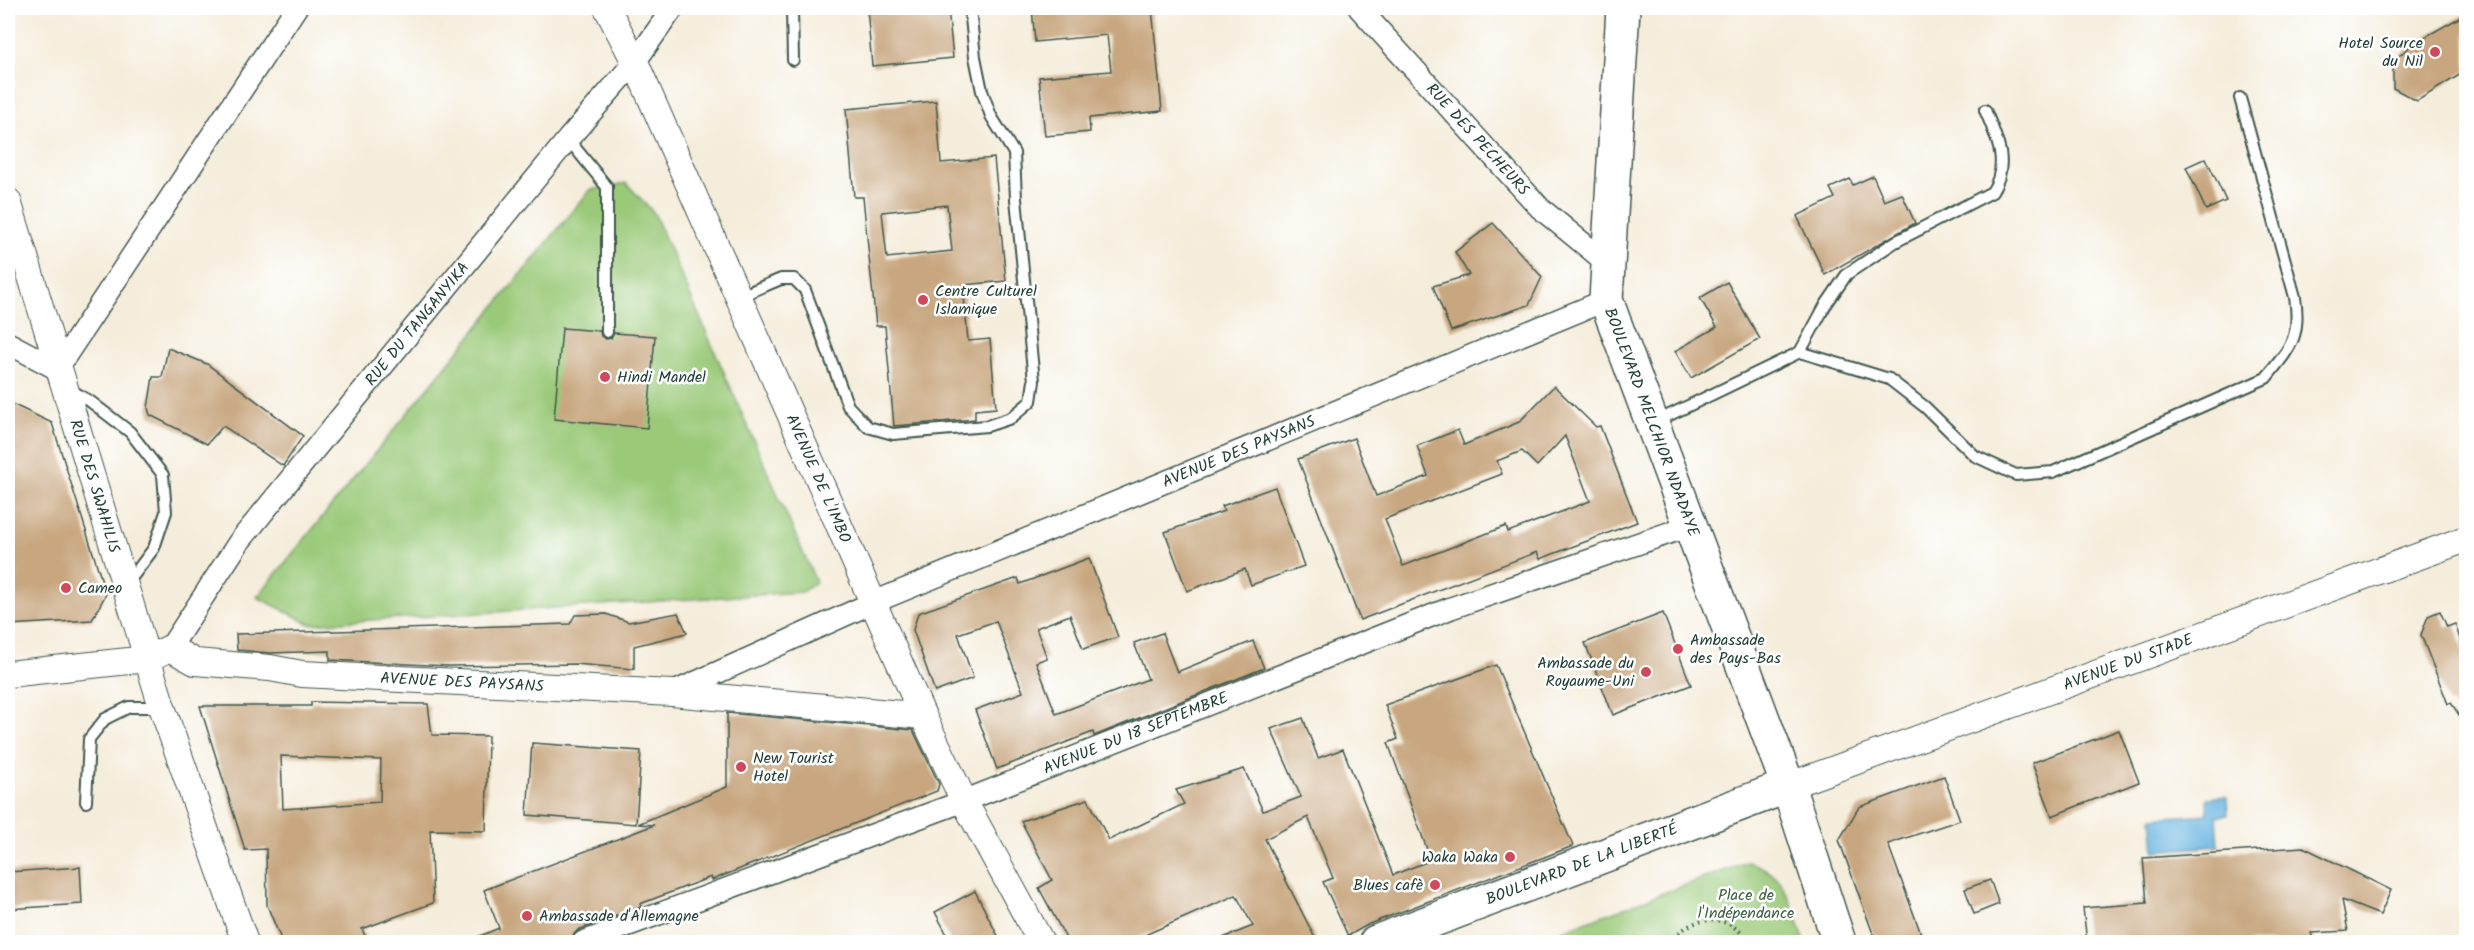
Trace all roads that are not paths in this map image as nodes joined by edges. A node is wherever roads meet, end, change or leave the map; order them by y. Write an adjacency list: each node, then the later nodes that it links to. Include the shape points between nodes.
1 (296, 8): 20 (street)
2 (608, 8): 9 (street, AVENUE DE L'IMBO)
3 (673, 8): 9 (street, RUE DU TANGANYIKA)
4 (792, 8): 8 (lane)
5 (970, 8): 15 (lane, via 982,91 991,116 1014,153 1034,381 1031,401 1011,418 987,426 893,434 868,427 848,406 805,290 794,279 781,279)
6 (1359, 8): 14 (street, RUE DES PECHEURS, via 1540,208)
7 (1623, 8): 14 (main road, BOULEVARD MELCHIOR NDADAYE)
8 (793, 60)
9 (635, 62): 12 (street, RUE DU TANGANYIKA); 15 (street, AVENUE DE L'IMBO)
10 (2240, 98): 19 (lane, via 2299,323 2288,350 2266,378 2053,472 2016,476 1975,456 1890,379)
11 (1985, 110): 19 (lane, via 2002,150 2001,178 1992,192 1895,242 1847,274)
12 (568, 139): 17 (lane, via 606,187); 26 (street, RUE DU TANGANYIKA, via 239,542)
13 (8, 201): 20 (street, RUE DES SWAHILIS)
14 (1606, 263): 16 (main road, BOULEVARD MELCHIOR NDADAYE)
15 (738, 297): 25 (street, AVENUE DE L'IMBO)
16 (1606, 300): 21 (main road, BOULEVARD MELCHIOR NDADAYE); 25 (street, AVENUE DES PAYSANS)
17 (607, 332)
18 (8, 343): 20 (street)
19 (1800, 352): 21 (lane)
20 (59, 377): 24 (street, RUE DES SWAHILIS); 24 (lane, via 129,432 163,475 166,512 154,548)
21 (1652, 424): 22 (main road, BOULEVARD MELCHIOR NDADAYE)
22 (1689, 526): 32 (main road, BOULEVARD MELCHIOR NDADAYE); 33 (street, AVENUE DU 18 SEPTEMBRE, via 1451,608)
23 (2466, 539): 32 (street, AVENUE DU STADE)
24 (124, 586): 27 (street, RUE DES SWAHILIS)
25 (872, 603): 29 (street, AVENUE DES PAYSANS); 31 (street, AVENUE DE L'IMBO)
26 (170, 648): 27 (street); 29 (street, AVENUE DES PAYSANS, via 195,662 302,674)
27 (147, 659): 28 (street); 30 (street, RUE DES SWAHILIS)
28 (8, 674)
29 (672, 693): 31 (street, AVENUE DES PAYSANS)
30 (162, 707): 34 (lane, via 129,707 105,719 89,739); 35 (street, RUE DES SWAHILIS)
31 (923, 716): 33 (street, AVENUE DE L'IMBO)
32 (1788, 786): 38 (main road, BOULEVARD DE LA LIBERTÉ); 39 (main road, BOULEVARD MELCHIOR NDADAYE)
33 (964, 801): 36 (street, AVENUE DU 18 SEPTEMBRE); 37 (street, AVENUE DE L'IMBO)
34 (86, 802)
35 (245, 942)
36 (583, 942)
37 (1041, 942)
38 (1376, 942)
39 (1839, 942)

